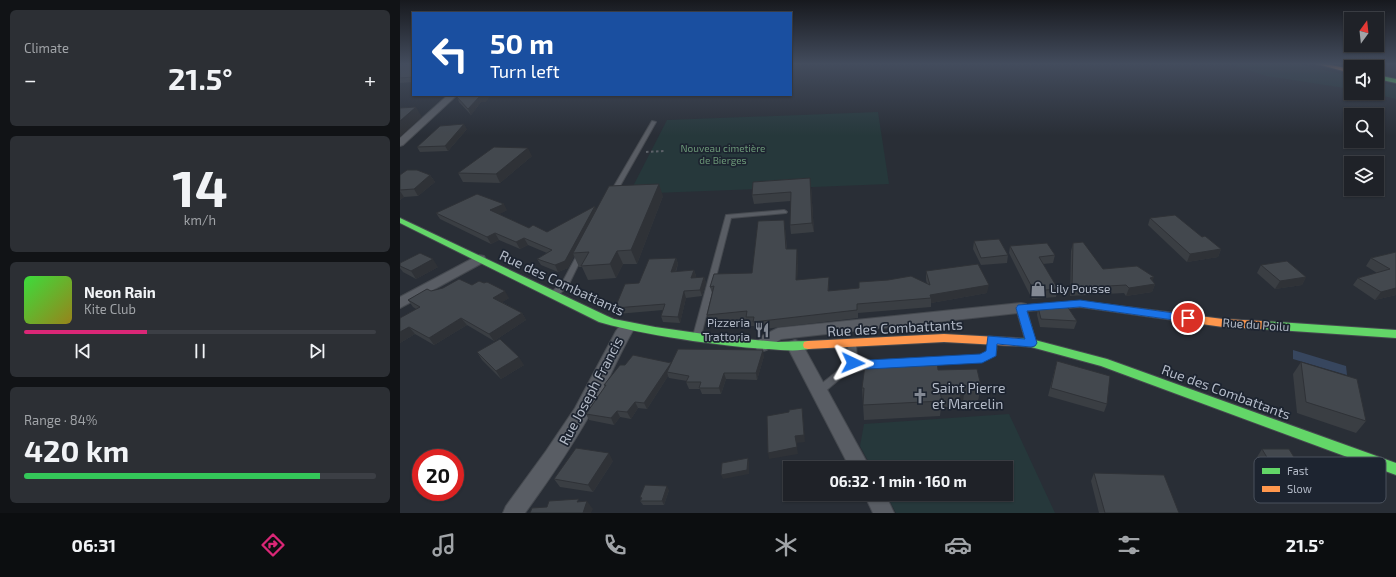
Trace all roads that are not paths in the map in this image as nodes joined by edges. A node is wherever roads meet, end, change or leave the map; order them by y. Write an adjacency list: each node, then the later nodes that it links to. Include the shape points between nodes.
1 (452, 96): 3 (street)
2 (654, 122): 4 (lane)
3 (400, 143)
4 (608, 201)
5 (784, 212): 14 (lane, via 728,216)
6 (400, 220): 8 (main road, Rue des Combattants)
7 (583, 250): 9 (lane, via 565,284)
8 (479, 259): 9 (main road, Rue des Combattants); 10 (street)
9 (552, 295): 12 (main road, Rue des Combattants, via 603,319)
10 (400, 303)
11 (1022, 308): 13 (main road, Rue du Poilu, via 1080,304 1223,323); 16 (main road); 18 (street, Rue du Poilu, via 778,334)
12 (627, 327): 14 (main road, Rue des Combattants); 27 (street, Rue Joseph Francis, via 617,339 591,397 559,450)
13 (1396, 334)
14 (696, 338): 18 (main road, Rue des Combattants)
15 (992, 339): 16 (main road, Rue des Combattants); 17 (main road, Rue des Combattants, via 944,338); 20 (lane, via 992,353 982,358)
16 (1031, 343): 22 (main road, Rue des Combattants, via 1103,362)
17 (852, 344): 19 (main road, Rue des Combattants); 20 (lane)
18 (763, 346): 19 (main road, Rue des Combattants)
19 (795, 346): 21 (street)
20 (853, 363): 21 (lane)
21 (819, 391): 23 (street)
22 (1363, 457)
23 (856, 461)
24 (1386, 465): 25 (main road, Rue des Combattants)
25 (1396, 469)
26 (878, 501): 28 (street)
27 (512, 513)
28 (884, 513)

